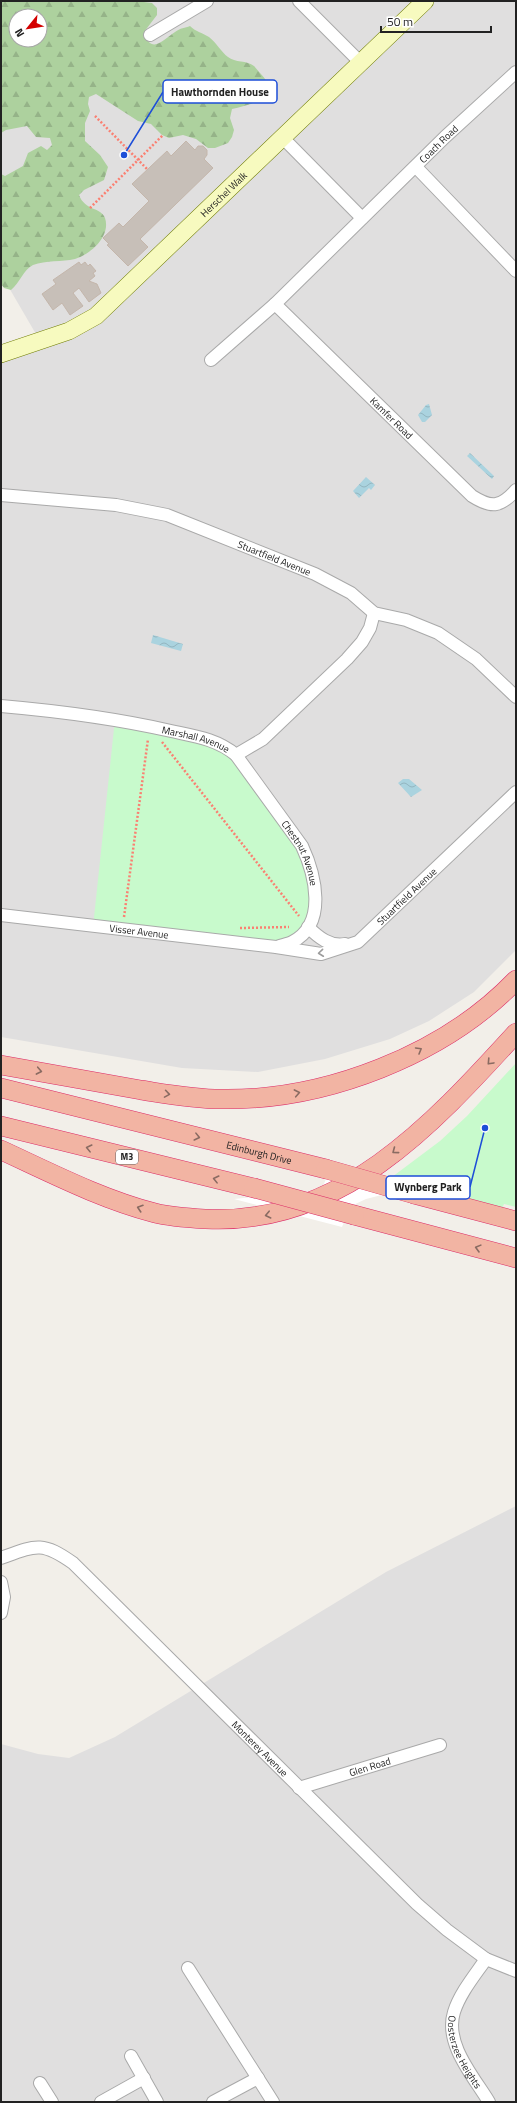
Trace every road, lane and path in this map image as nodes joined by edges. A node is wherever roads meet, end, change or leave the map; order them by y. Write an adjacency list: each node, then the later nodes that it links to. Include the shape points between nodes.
1 (207, 1): 4 (street)
2 (299, 1): 5 (street)
3 (425, 1): 5 (main road, Herschel Walk)
4 (150, 35)
5 (361, 63): 9 (main road, Herschel Walk)
6 (516, 72): 11 (street, Coach Road)
7 (95, 116): 10 (path)
8 (163, 135): 10 (path)
9 (283, 138): 14 (street); 17 (main road, Herschel Walk, via 96,316 69,331)
10 (138, 160): 12 (path); 13 (path)
11 (416, 167): 14 (street, Coach Road); 15 (street)
12 (148, 170)
13 (90, 208)
14 (362, 218): 16 (street, Coach Road)
15 (516, 271)
16 (275, 304): 18 (street, Coach Road); 19 (street, Kamfer Road, via 472,496 491,505 500,503)
17 (1, 354)
18 (211, 360)
19 (516, 490)
20 (1, 495): 21 (street, Stuartfield Avenue, via 116,505 167,515 315,574 351,593)
21 (374, 613): 22 (street, Stuartfield Avenue, via 406,620 438,633 476,659); 25 (street, Marshall Avenue, via 370,628 362,642 347,659 263,739)
22 (516, 697)
23 (1, 706): 24 (street, Marshall Avenue, via 110,718)
24 (149, 726): 25 (street, Marshall Avenue, via 220,743); 28 (path); 29 (path)
25 (236, 755): 28 (street, Chestnut Avenue, via 302,846 310,863 316,897)
26 (516, 792): 30 (street, Stuartfield Avenue)
27 (1, 915): 29 (street, Visser Avenue)
28 (308, 927): 30 (street, via 325,941 339,945); 31 (street, via 292,942)
29 (123, 930): 31 (street, Visser Avenue)
30 (358, 942): 31 (street, Stuartfield Avenue, one-way to 31, via 320,954)
31 (276, 947)
32 (516, 980): 34 (highway, one-way to 32, via 186,1097 229,1099 295,1094 374,1072 408,1056 448,1034 480,1012)
33 (516, 1033): 37 (highway, one-way to 37, via 459,1096 425,1128 355,1181 314,1202 253,1218 219,1220 156,1213 106,1197)
34 (1, 1065)
35 (1, 1088): 38 (highway, Edinburgh Drive, one-way to 38, bridge, via 326,1169)
36 (1, 1126): 39 (highway, M3, one-way to 36, bridge, via 254,1188)
37 (1, 1150)
38 (516, 1221)
39 (516, 1258)
40 (1, 1558): 44 (street, Monterey Avenue, via 23,1550 44,1547 54,1550 73,1563)
41 (1, 1582): 42 (street, via 4,1597)
42 (1, 1613)
43 (440, 1745): 44 (street, Glen Road)
44 (299, 1788): 45 (street, Monterey Avenue, via 417,1904)
45 (486, 1959): 47 (street, Monterey Avenue); 57 (street, Oosterzee Heights, via 454,2012 452,2034 459,2053)
46 (188, 1968): 50 (street)
47 (516, 1971)
48 (131, 2056): 49 (street)
49 (144, 2078): 53 (street); 54 (street)
50 (258, 2078): 55 (street); 56 (street)
51 (40, 2083): 52 (street)
52 (52, 2102)
53 (101, 2102)
54 (157, 2102)
55 (213, 2102)
56 (273, 2102)
57 (489, 2102)

